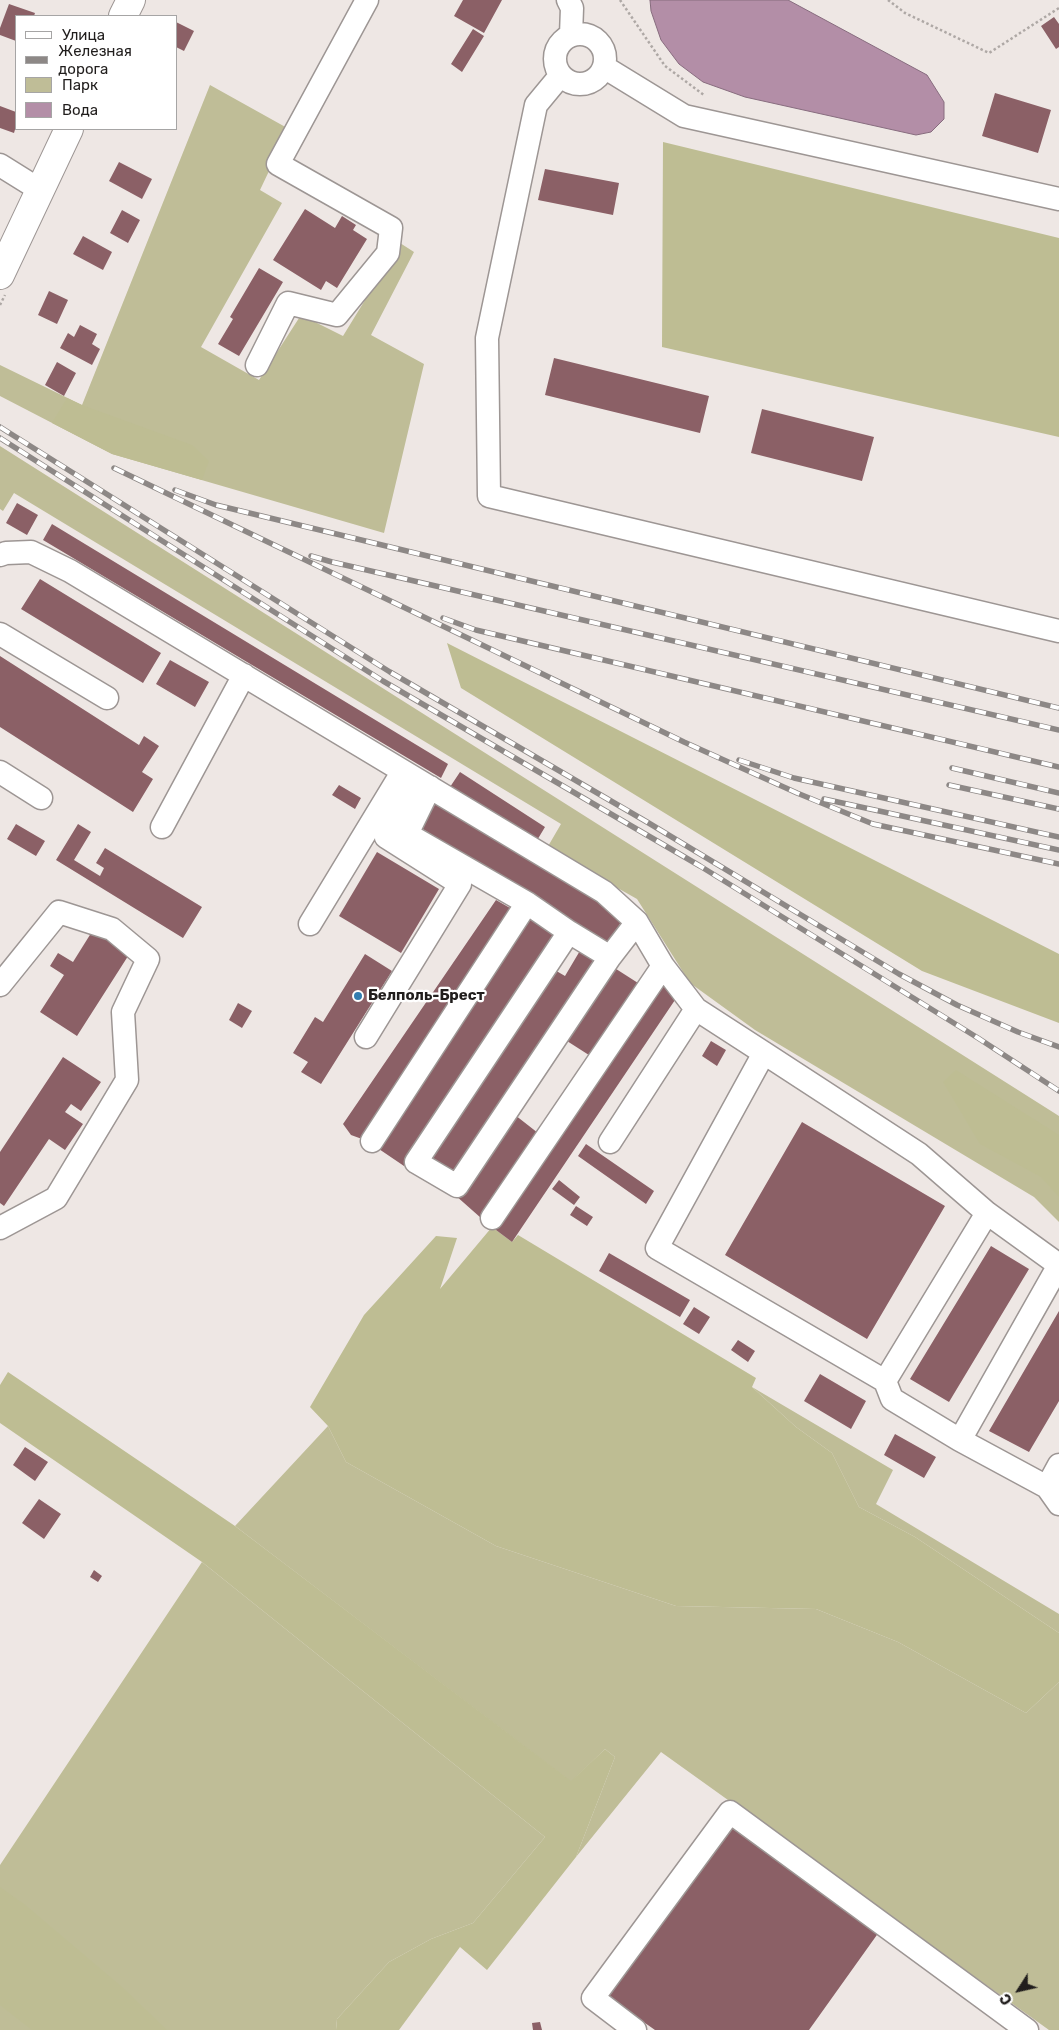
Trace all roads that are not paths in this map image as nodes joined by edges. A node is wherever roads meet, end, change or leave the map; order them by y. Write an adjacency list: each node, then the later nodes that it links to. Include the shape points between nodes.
1 (131, 0): 4 (main road)
2 (367, 0): 13 (street, via 278,164 391,228 388,253 337,315 288,303)
3 (568, 0): 5 (street, via 572,8)
4 (124, 15)
5 (571, 35): 6 (street, via 587,35 600,44); 7 (street, via 555,52 554,60)
6 (604, 67): 7 (street, via 601,74 588,84 572,84); 11 (street, via 684,116)
7 (560, 76): 15 (street, via 536,105 487,338 489,496)
8 (69, 130): 10 (main road)
9 (0, 165): 10 (street)
10 (40, 190): 12 (main road)
11 (1059, 199)
12 (0, 275)
13 (258, 365)
14 (0, 555): 17 (street, via 31,552 70,571)
15 (1059, 631)
16 (0, 634): 18 (street)
17 (244, 675): 20 (street); 22 (street)
18 (107, 698)
19 (0, 772): 21 (street)
20 (416, 779): 23 (street, via 407,834); 24 (street, via 604,892); 25 (street); 31 (street, via 388,828 386,838 460,884)
21 (41, 798)
22 (162, 827)
23 (527, 903): 26 (street); 33 (street)
24 (637, 922): 27 (street); 28 (street)
25 (310, 924)
26 (569, 932): 27 (street); 27 (street, via 416,1162 457,1186)
27 (610, 957)
28 (663, 966): 30 (street); 36 (street)
29 (0, 985): 37 (street, via 59,912 112,929 148,959 123,1012 127,1080 56,1198)
30 (696, 1009): 32 (street); 34 (street)
31 (366, 1037)
32 (764, 1053): 35 (street, via 919,1154); 39 (street, via 657,1248)
33 (372, 1140)
34 (610, 1142)
35 (988, 1213): 38 (street); 39 (street)
36 (492, 1218)
37 (0, 1228)
38 (1059, 1265): 40 (street)
39 (884, 1381): 40 (street, via 892,1399)
40 (960, 1440): 42 (street)
41 (1059, 1465): 42 (street)
42 (1053, 1496)
43 (635, 2030): 44 (street, via 593,1998 730,1812)
44 (1027, 2030)

